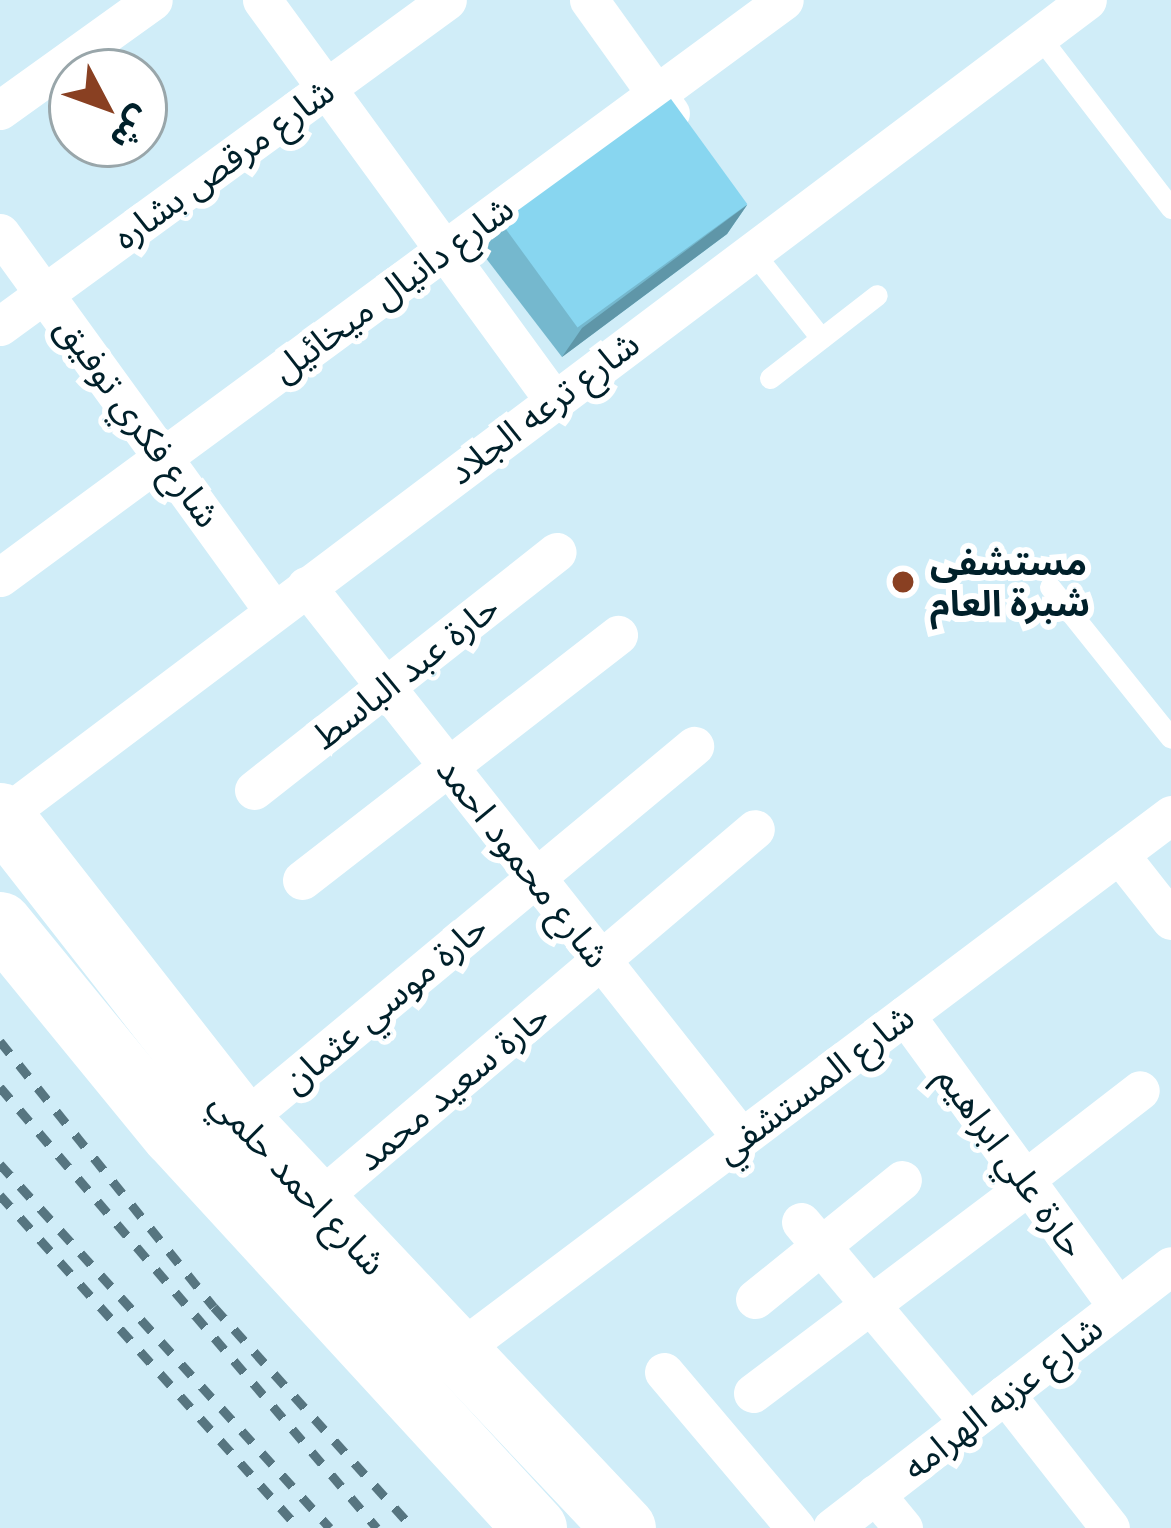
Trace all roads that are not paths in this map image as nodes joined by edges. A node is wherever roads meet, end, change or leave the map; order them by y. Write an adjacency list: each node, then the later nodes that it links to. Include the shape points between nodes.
1 (153, 0): 10 (street)
2 (262, 0): 8 (street)
3 (447, 0): 8 (street, شارع مرقص بشاره)
4 (589, 0): 9 (street)
5 (784, 0): 9 (street, شارع دانيال ميخائيل)
6 (1087, 0): 7 (street, شارع ترعه الجلاد)
7 (1039, 36): 12 (lane); 14 (street, شارع ترعه الجلاد)
8 (326, 89): 15 (street); 16 (street, شارع مرقص بشاره)
9 (656, 94): 11 (street); 15 (street, شارع دانيال ميخائيل)
10 (0, 110)
11 (692, 143)
12 (1171, 208)
13 (0, 233): 16 (street, شارع فكري توفيق)
14 (752, 235): 19 (lane); 21 (street, شارع ترعه الجلاد)
15 (443, 250): 21 (street); 22 (street, شارع دانيال ميخائيل)
16 (46, 292): 18 (street, شارع مرقص بشاره); 22 (street, شارع فكري توفيق)
17 (877, 295): 19 (lane)
18 (0, 326)
19 (821, 338): 20 (lane)
20 (770, 378)
21 (552, 398): 25 (street, شارع ترعه الجلاد)
22 (164, 455): 24 (street, شارع دانيال ميخائيل); 27 (street, شارع فكري توفيق)
23 (556, 552): 29 (street, حارة عبد الباسط)
24 (0, 577)
25 (306, 586): 27 (street, شارع ترعه الجلاد); 29 (street, شارع محمود احمد)
26 (1050, 587): 30 (lane)
27 (274, 611): 35 (street, شارع ترعه الجلاد)
28 (618, 635): 32 (street)
29 (386, 686): 32 (street, شارع محمود احمد); 33 (street, حارة عبد الباسط)
30 (1171, 739)
31 (694, 746): 38 (street, حارة موسي عثمان)
32 (449, 766): 38 (street, شارع محمود احمد); 39 (street)
33 (254, 790)
34 (1171, 815): 37 (street, شارع المستشفي)
35 (1, 816): 45 (main road, شارع احمد حلمي)
36 (755, 829): 42 (street, حارة سعيد محمد)
37 (1119, 854): 40 (street); 43 (street, شارع المستشفي)
38 (536, 877): 42 (street, شارع محمود احمد); 45 (street, حارة موسي عثمان)
39 (302, 880)
40 (1171, 920)
41 (0, 922): 61 (main road, شارع احمد حلمي, via 173,1134)
42 (601, 959): 46 (street, شارع محمود احمد); 49 (street, حارة سعيد محمد)
43 (905, 1015): 46 (street, شارع المستشفي); 48 (street, حارة علي ابراهيم)
44 (1140, 1090): 48 (street)
45 (241, 1122): 49 (main road, شارع احمد حلمي)
46 (742, 1137): 55 (street, شارع المستشفي)
47 (902, 1180): 50 (street)
48 (1027, 1182): 53 (street); 54 (street, حارة علي ابراهيم)
49 (314, 1203): 55 (main road, شارع احمد حلمي)
50 (811, 1234): 52 (street); 53 (street)
51 (1171, 1266): 54 (street, شارع عزبه الهرامه)
52 (755, 1298)
53 (870, 1304): 57 (street); 59 (street)
54 (1118, 1307): 58 (street, شارع عزبه الهرامه)
55 (458, 1351): 62 (main road, شارع احمد حلمي)
56 (664, 1372): 63 (street)
57 (753, 1394)
58 (1005, 1394): 59 (street, شارع عزبه الهرامه); 66 (street)
59 (969, 1422): 60 (street, شارع عزبه الهرامه)
60 (875, 1494): 64 (street, شارع عزبه الهرامه); 65 (street)
61 (535, 1528)
62 (624, 1528)
63 (796, 1528)
64 (832, 1528)
65 (903, 1528)
66 (1110, 1528)

